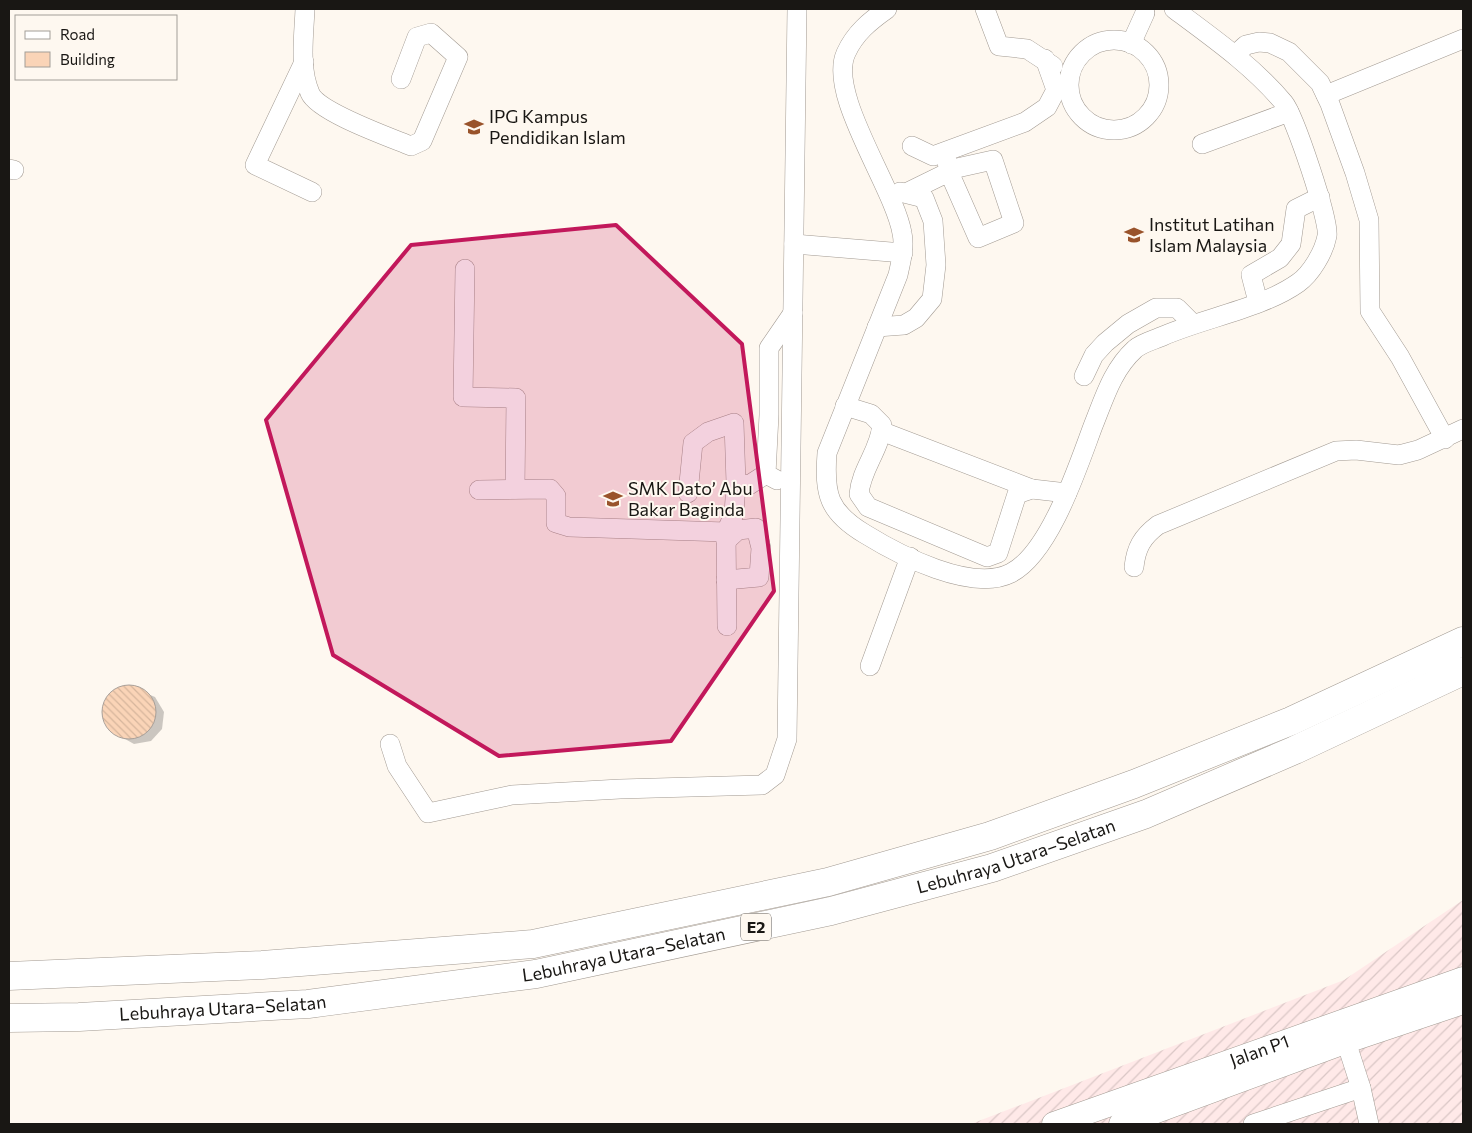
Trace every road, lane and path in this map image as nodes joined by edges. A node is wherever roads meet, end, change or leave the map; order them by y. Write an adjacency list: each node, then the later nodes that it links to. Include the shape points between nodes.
1 (305, 9): 12 (street)
2 (797, 9): 24 (street)
3 (887, 9): 20 (street, via 862,27 845,54 843,81 852,111)
4 (985, 9): 11 (street, via 999,46 1027,49)
5 (1167, 9): 7 (street, via 1157,14)
6 (1174, 9): 10 (street)
7 (1142, 11): 9 (street)
8 (1463, 39): 15 (street)
9 (1131, 44): 14 (street, via 1112,40 1097,43 1079,58); 14 (street, via 1142,49 1159,75 1155,106 1145,119 1132,127 1117,131 1101,129 1087,122 1076,110 1070,96)
10 (1235, 55): 15 (street, via 1246,45 1270,43 1289,52 1320,83); 16 (street)
11 (1045, 58): 14 (street); 19 (street, via 1056,90 1047,106 1025,122)
12 (304, 62): 13 (street, via 310,94 324,109 411,146 422,141 458,57 431,33 417,37); 21 (street, via 255,165)
13 (401, 79)
14 (1069, 80)
15 (1326, 95): 35 (street, via 1369,220 1370,311 1400,357)
16 (1289, 112): 17 (street); 23 (street)
17 (1202, 144)
18 (912, 146): 19 (street, via 933,156)
19 (945, 152): 22 (street, via 949,172)
20 (886, 191): 22 (street); 25 (street, via 902,233)
21 (312, 192)
22 (908, 192): 30 (street, via 924,198 933,222 936,265 932,300 916,318 904,325)
23 (1320, 197): 27 (street, via 1296,209 1290,244 1280,258 1251,276); 27 (street, via 1328,234 1317,262 1300,282)
24 (794, 244): 25 (street); 28 (street)
25 (903, 253): 30 (street, via 898,275)
26 (465, 269): 40 (street, via 463,397 516,398)
27 (1258, 302): 29 (street)
28 (793, 313): 36 (street, via 769,348); 38 (street)
29 (1192, 323): 31 (street, via 1177,308 1156,308 1128,324 1105,343); 43 (street, via 1136,347 1122,364 1109,385)
30 (877, 327): 32 (street)
31 (1084, 376)
32 (845, 406): 34 (street, via 870,414 882,425); 45 (street, via 827,453 828,499 848,524)
33 (1463, 429): 35 (street)
34 (881, 431): 39 (street); 39 (street, via 881,438 860,479 859,494 868,507 987,557 998,553 1017,494)
35 (1445, 439): 46 (street, via 1398,455 1336,451 1260,481 1147,533 1139,544)
36 (766, 474): 37 (street, via 749,485); 38 (street)
37 (736, 483): 42 (street, via 734,424 708,432 693,442); 44 (street, via 734,514)
38 (790, 486): 52 (street, via 787,739 775,774 762,785 512,795 428,813 397,766)
39 (1032, 488): 43 (street)
40 (515, 489): 41 (street); 44 (street, via 550,488 556,496 556,523 568,527)
41 (479, 490)
42 (688, 493)
43 (1067, 493): 45 (street, via 1047,535 1019,568 1008,574 989,579 952,574)
44 (726, 536): 47 (street); 47 (street, via 738,530 756,528 761,548 759,577)
45 (910, 558): 50 (street)
46 (1134, 567)
47 (726, 580): 48 (street)
48 (727, 626)
49 (1463, 642): 53 (highway, Lebuhraya Utara–Selatan / E2, via 1291,721 1134,784 990,836 828,882 533,944 262,966)
50 (870, 666)
51 (1463, 671): 56 (highway, Lebuhraya Utara–Selatan / E2, via 1295,750 1146,814 992,868 831,911 536,974 308,1004)
52 (390, 744)
53 (9, 976)
54 (1463, 979): 57 (main road, Jalan P1)
55 (1463, 1002): 57 (main road, Jalan P1)
56 (9, 1018)
57 (1343, 1032): 58 (street); 59 (main road, Jalan P1); 60 (main road, Jalan P1)
58 (1361, 1088): 61 (street); 62 (street)
59 (1054, 1124)
60 (1121, 1124)
61 (1253, 1124)
62 (1369, 1124)

